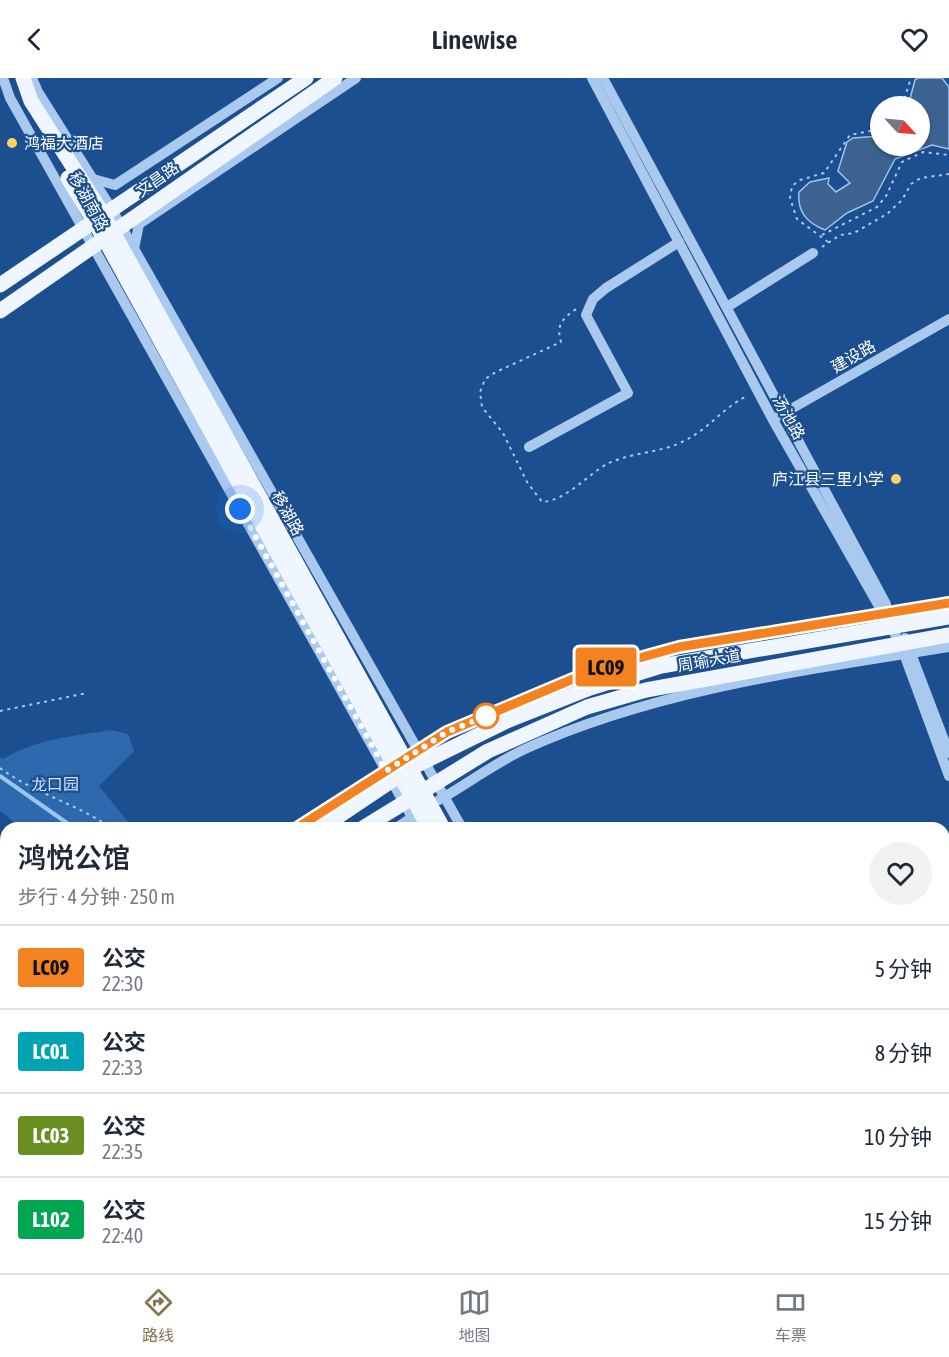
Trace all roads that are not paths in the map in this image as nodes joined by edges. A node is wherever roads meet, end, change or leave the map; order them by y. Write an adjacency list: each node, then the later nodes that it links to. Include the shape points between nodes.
1 (3, 78): 12 (street, 移湖南路, via 10,98)
2 (13, 78): 12 (main road, 移湖南路, via 23,105)
3 (22, 78): 12 (main road, 移湖南路, via 31,101)
4 (33, 78): 11 (street, 移湖南路)
5 (278, 78): 11 (street, via 115,185)
6 (306, 78): 12 (main road, 文昌路)
7 (335, 78): 13 (main road, 文昌路)
8 (356, 78): 15 (street, via 139,224)
9 (591, 78): 14 (street, 汤池路)
10 (603, 78): 18 (street, 汤池路)
11 (93, 179): 12 (street, 移湖南路)
12 (98, 217): 13 (main road, 移湖路); 13 (street, 移湖南路); 17 (main road, 文昌路)
13 (108, 236): 15 (street, 移湖路); 19 (main road, 文昌路); 31 (main road, 移湖路); 31 (street, 移湖路)
14 (679, 242): 21 (street, 汤池路); 22 (street, via 606,288 592,299 586,315 627,393)
15 (134, 249): 30 (street, 移湖路)
16 (813, 253): 18 (street)
17 (0, 285)
18 (727, 307): 21 (street, 汤池路)
19 (0, 311)
20 (949, 319): 21 (street, 建设路)
21 (777, 417): 25 (street, 汤池路)
22 (529, 447)
23 (949, 603): 25 (street)
24 (949, 617): 25 (main road, 周瑜大道)
25 (891, 619): 28 (street, 汤池路); 30 (main road, 周瑜大道, via 661,666 590,688)
26 (949, 635): 28 (main road, 周瑜大道)
27 (949, 646): 28 (street)
28 (906, 648): 29 (street, 汤池路); 32 (street, 汤池路); 33 (main road, 周瑜大道, via 646,690 587,707 488,751); 35 (street, via 643,705 524,750)
29 (949, 753)
30 (422, 756): 31 (main road, 周瑜大道); 33 (street, 移湖路)
31 (397, 771): 34 (main road, 移湖路); 34 (street, 移湖路); 37 (street); 38 (main road, 周瑜大道)
32 (949, 776)
33 (436, 782): 34 (main road, 周瑜大道); 35 (street, 移湖路)
34 (412, 797): 36 (main road, 移湖路); 36 (street, 移湖路); 39 (main road, 周瑜大道)
35 (445, 797): 36 (street); 40 (street, 移湖路)
36 (420, 816)
37 (308, 822)
38 (329, 822)
39 (372, 822)
40 (459, 822)

